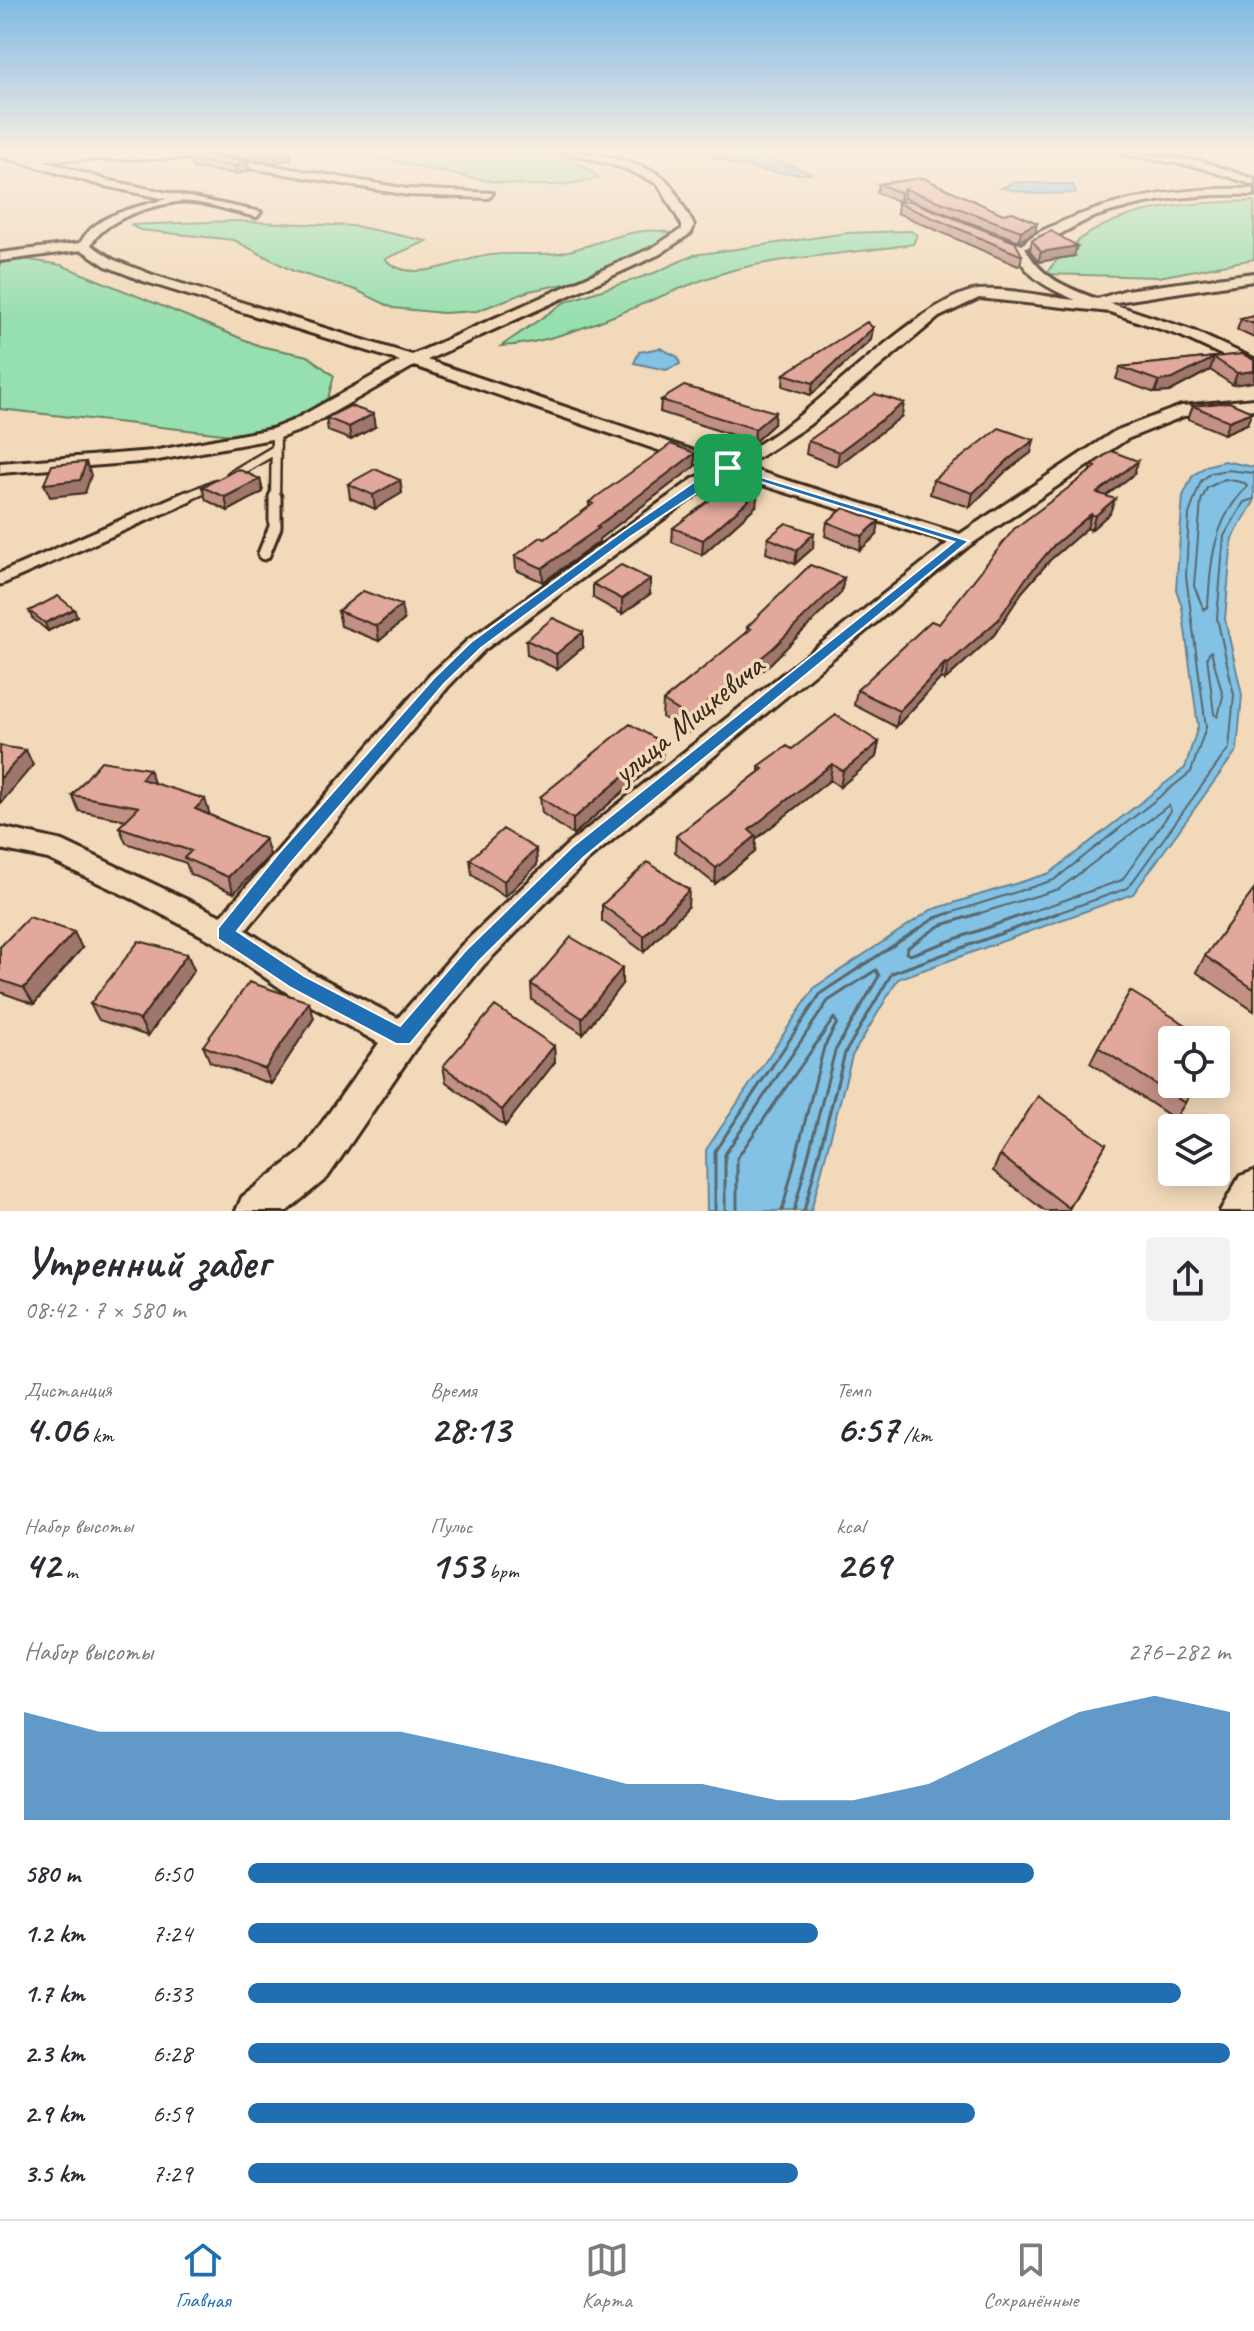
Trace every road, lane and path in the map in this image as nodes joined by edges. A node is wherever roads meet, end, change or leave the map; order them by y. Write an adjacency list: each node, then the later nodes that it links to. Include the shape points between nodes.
1 (151, 208): 7 (street, via 101,225)
2 (222, 208): 5 (street)
3 (677, 208): 12 (street, via 687,231 656,251)
4 (1112, 208): 8 (street)
5 (257, 214)
6 (973, 230): 8 (street)
7 (84, 246): 9 (street); 13 (street, via 148,278)
8 (1020, 248): 11 (street, via 1021,259 1044,279)
9 (0, 257)
10 (1253, 277): 11 (street, via 1126,294)
11 (1105, 305): 14 (street, via 1163,324); 20 (street, via 965,297 904,335 803,421)
12 (433, 351): 13 (street); 15 (street)
13 (410, 362): 15 (street); 17 (street)
14 (1254, 365)
15 (469, 378): 20 (street)
16 (1254, 404): 21 (street, улица Мицкевича, via 1181,411 1121,435)
17 (276, 433): 18 (lane); 19 (street, via 166,455)
18 (275, 450): 22 (lane, via 275,527); 23 (lane, via 209,488)
19 (0, 468)
20 (728, 468): 21 (street); 25 (street, via 638,526 476,645 439,681)
21 (963, 541): 26 (street, улица Мицкевича, via 578,852 472,956)
22 (264, 554)
23 (0, 579)
24 (0, 838): 25 (street, via 53,849)
25 (225, 933): 26 (street, via 298,982)
26 (403, 1038): 28 (street, улица Мицкевича, via 314,1165)
27 (1254, 1190): 29 (street)
28 (256, 1211)
29 (1240, 1211)

